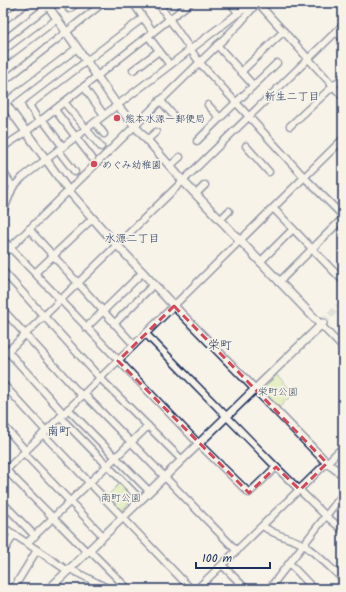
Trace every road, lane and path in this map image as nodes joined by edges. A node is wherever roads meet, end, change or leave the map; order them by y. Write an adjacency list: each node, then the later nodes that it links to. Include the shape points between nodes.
1 (27, 3): 15 (street)
2 (77, 3): 10 (street)
3 (103, 3): 18 (street)
4 (158, 3): 14 (street)
5 (190, 3): 14 (street)
6 (231, 3): 11 (street)
7 (257, 3): 11 (street); 17 (street); 23 (street)
8 (134, 4): 12 (street)
9 (47, 5): 13 (street); 22 (street)
10 (69, 9)
11 (238, 13): 25 (street)
12 (143, 18): 20 (street); 29 (street)
13 (57, 19): 18 (street); 28 (street)
14 (169, 19): 20 (street); 25 (street)
15 (3, 21)
16 (343, 25): 19 (street)
17 (284, 31): 27 (street); 34 (street)
18 (66, 32): 24 (street); 37 (street)
19 (335, 32): 21 (street); 27 (street)
20 (151, 34): 26 (street); 35 (street)
21 (343, 38)
22 (3, 41)
23 (217, 45): 30 (street); 34 (street)
24 (77, 48): 29 (street); 43 (street)
25 (191, 50): 30 (street); 32 (street)
26 (159, 51): 32 (street); 33 (street)
27 (308, 58): 39 (street); 51 (street)
28 (3, 60)
29 (87, 61): 35 (street); 53 (street, via 29,105)
30 (200, 63): 42 (street); 45 (street)
31 (277, 63): 38 (street)
32 (170, 66): 46 (street)
33 (133, 70)
34 (241, 72): 38 (street)
35 (98, 76): 40 (street); 46 (street)
36 (343, 77): 39 (street)
37 (3, 82)
38 (254, 85): 45 (street)
39 (333, 86): 41 (street); 56 (street)
40 (84, 87): 44 (street); 49 (street)
41 (343, 97)
42 (160, 100): 50 (street); 55 (street)
43 (4, 102): 58 (street)
44 (64, 102): 48 (street); 57 (street)
45 (237, 102): 51 (street); 52 (street)
46 (117, 105): 49 (street); 55 (street)
47 (208, 105): 52 (street)
48 (55, 110): 53 (street); 61 (street)
49 (104, 115): 54 (street)
50 (173, 115)
51 (249, 116): 76 (street); 77 (street)
52 (220, 118): 64 (street)
53 (41, 120): 58 (street); 68 (street)
54 (95, 122): 57 (street); 60 (street)
55 (134, 125): 63 (street); 80 (street)
56 (290, 126)
57 (85, 130): 61 (street); 67 (street)
58 (26, 132): 66 (street); 71 (street)
59 (156, 132): 63 (street)
60 (104, 134)
61 (76, 137): 68 (street); 69 (street)
62 (343, 139): 76 (street)
63 (147, 140): 72 (street)
64 (197, 141)
65 (246, 146): 75 (street)
66 (3, 147)
67 (101, 147)
68 (61, 148): 71 (street); 74 (street)
69 (92, 158)
70 (180, 158): 72 (street)
71 (46, 159): 79 (street); 80 (street)
72 (170, 166): 77 (street)
73 (3, 172): 79 (street)
74 (75, 172)
75 (269, 172)
76 (304, 177): 82 (street); 85 (street)
77 (183, 180): 81 (street); 92 (street)
78 (205, 185): 81 (street)
79 (14, 187): 83 (street)
80 (68, 190): 86 (street); 88 (street)
81 (196, 194): 87 (street)
82 (274, 209): 89 (street); 91 (street)
83 (3, 212)
84 (229, 212): 87 (street)
85 (343, 217): 94 (street)
86 (93, 218): 92 (street); 96 (street)
87 (220, 220): 91 (street)
88 (29, 229): 93 (street); 96 (street)
89 (293, 229): 94 (street); 97 (street)
90 (3, 240): 93 (street)
91 (240, 242): 97 (street); 106 (street)
92 (117, 245): 99 (street); 104 (street)
93 (11, 247): 95 (street); 100 (street)
94 (312, 249): 101 (street); 102 (street)
95 (3, 253)
96 (54, 257): 100 (street); 104 (street)
97 (260, 262): 101 (street)
98 (3, 271): 109 (street)
99 (143, 272): 103 (street); 108 (street)
100 (36, 273): 105 (street)
101 (279, 282): 110 (street)
102 (343, 282)
103 (154, 284): 106 (street); 111 (street)
104 (77, 285): 105 (street); 108 (street)
105 (60, 301): 109 (street); 112 (street)
106 (174, 306): 114 (street); 123 (street)
107 (3, 310): 113 (street)
108 (102, 311): 111 (street); 112 (street)
109 (45, 316): 113 (street); 121 (street)
110 (321, 323): 117 (street); 123 (street)
111 (114, 324): 115 (street)
112 (86, 328): 120 (street)
113 (26, 334): 118 (street); 124 (street)
114 (146, 334): 115 (street); 126 (street)
115 (134, 345): 120 (street)
116 (3, 346): 118 (street)
117 (343, 348)
118 (8, 351): 119 (street); 125 (street)
119 (3, 356)
120 (118, 361): 121 (street); 131 (street)
121 (100, 378): 124 (street); 128 (street)
122 (3, 384): 129 (street)
123 (255, 388): 126 (street); 136 (street)
124 (83, 395): 125 (street); 130 (street)
125 (64, 413): 129 (street); 134 (street); 138 (street)
126 (225, 416): 131 (street); 139 (street)
127 (3, 425): 133 (street)
128 (148, 426): 130 (street); 135 (street)
129 (44, 433): 133 (street); 143 (street)
130 (131, 442): 134 (street); 141 (street)
131 (198, 443): 135 (street); 139 (street, via 249,493)
132 (343, 447): 136 (street)
133 (25, 452): 140 (street); 148 (street)
134 (116, 458): 138 (street); 145 (street)
135 (181, 459): 141 (street)
136 (327, 463): 142 (street); 144 (street)
137 (3, 464): 140 (street)
138 (108, 466): 143 (street); 147 (street)
139 (276, 467): 144 (street)
140 (6, 471): 152 (street)
141 (164, 475): 145 (street); 163 (street)
142 (343, 475)
143 (90, 484): 148 (street); 151 (street)
144 (300, 490): 150 (street); 153 (street)
145 (149, 491): 147 (street)
146 (343, 494): 150 (street)
147 (140, 499): 151 (street)
148 (71, 502): 152 (street); 158 (street)
149 (3, 503): 157 (street)
150 (326, 516): 155 (street); 160 (street)
151 (122, 517): 158 (street); 173 (street)
152 (54, 519): 157 (street); 162 (street)
153 (263, 526): 160 (street, via 274,534); 163 (street)
154 (3, 527): 156 (street)
155 (343, 530)
156 (14, 534): 159 (street); 164 (street)
157 (35, 536): 159 (street)
158 (103, 536): 162 (street)
159 (27, 543): 161 (street)
160 (305, 546): 165 (street); 168 (street)
161 (37, 550): 167 (street); 169 (street)
162 (88, 551): 167 (street); 172 (street)
163 (237, 551): 166 (street)
164 (3, 553)
165 (290, 564): 176 (street); 177 (street)
166 (222, 565): 174 (street); 175 (street)
167 (69, 570): 170 (street); 171 (street)
168 (343, 579)
169 (13, 589)
170 (49, 589)
171 (109, 589)
172 (128, 589)
173 (190, 589)
174 (197, 589)
175 (246, 589)
176 (269, 589)
177 (314, 589)

